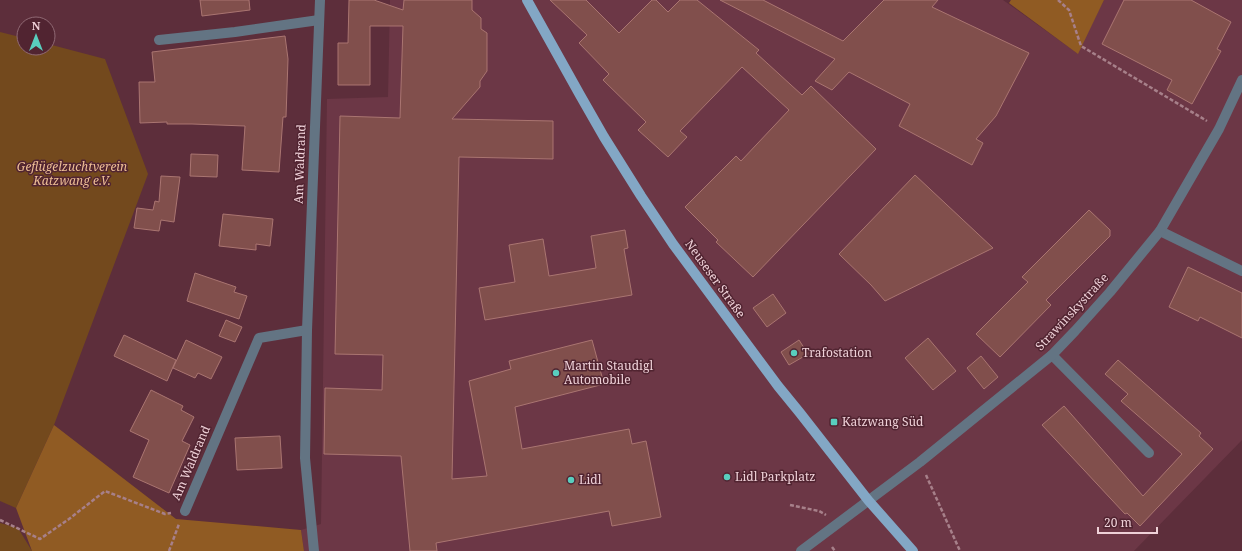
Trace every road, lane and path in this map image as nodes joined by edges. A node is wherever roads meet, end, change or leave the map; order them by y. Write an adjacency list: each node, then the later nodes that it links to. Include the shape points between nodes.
1 (320, 0): 4 (street, Am Waldrand)
2 (527, 0): 14 (main road, Neuseser Straße, via 580,96 663,229 778,386)
3 (1058, 0): 7 (path, via 1068,10 1081,46)
4 (319, 20): 5 (street); 10 (street, Am Waldrand)
5 (160, 40)
6 (1242, 80): 7 (street, Strawinskystraße)
7 (1219, 129): 8 (street, Strawinskystraße)
8 (1160, 231): 9 (street); 11 (street, Strawinskystraße, via 1110,292)
9 (1242, 271)
10 (307, 330): 16 (street, Am Waldrand, via 259,338); 20 (street, Am Waldrand, via 305,458)
11 (1052, 355): 12 (street); 13 (street, Strawinskystraße)
12 (1149, 453)
13 (920, 462): 14 (street, Strawinskystraße); 23 (path)
14 (868, 500): 18 (street, Strawinskystraße); 22 (main road, Neuseser Straße)
15 (790, 505): 18 (path, via 819,511)
16 (184, 511): 17 (path, via 165,514 105,491 40,539); 19 (path)
17 (0, 520)
18 (838, 523): 21 (street, Strawinskystraße)
19 (169, 551)
20 (314, 551)
21 (800, 551)
22 (913, 551)
23 (960, 551)

